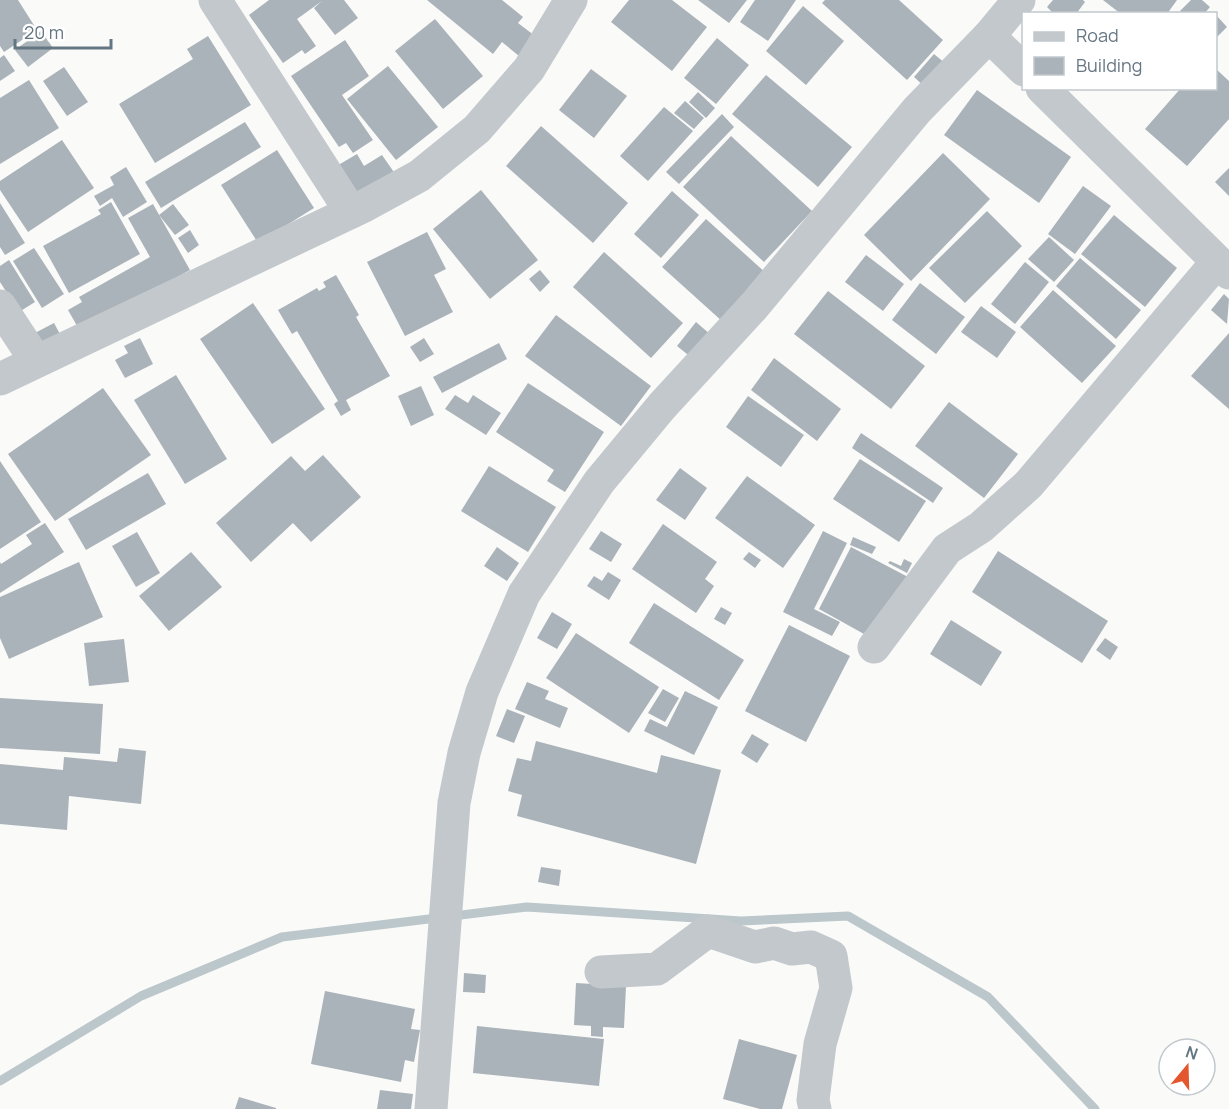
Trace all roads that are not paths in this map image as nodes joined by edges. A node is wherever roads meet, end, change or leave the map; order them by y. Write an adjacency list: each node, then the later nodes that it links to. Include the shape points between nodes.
1 (215, 0): 7 (street)
2 (571, 0): 7 (street, via 529,69 477,129 419,176)
3 (1019, 0): 4 (street)
4 (989, 36): 5 (street); 14 (street, via 917,110 754,306 662,406 599,482 524,594 482,692 454,803)
5 (1022, 69)
6 (1044, 90): 8 (street)
7 (351, 212): 10 (street)
8 (1223, 268): 12 (street, via 1028,485 981,527 947,549)
9 (0, 306): 10 (street)
10 (36, 361): 11 (street)
11 (0, 379)
12 (874, 647)
13 (601, 972): 15 (street, via 657,969 708,932 755,947 774,943 792,949 811,947 831,956 836,988 820,1044)
14 (431, 1109)
15 (815, 1109)

